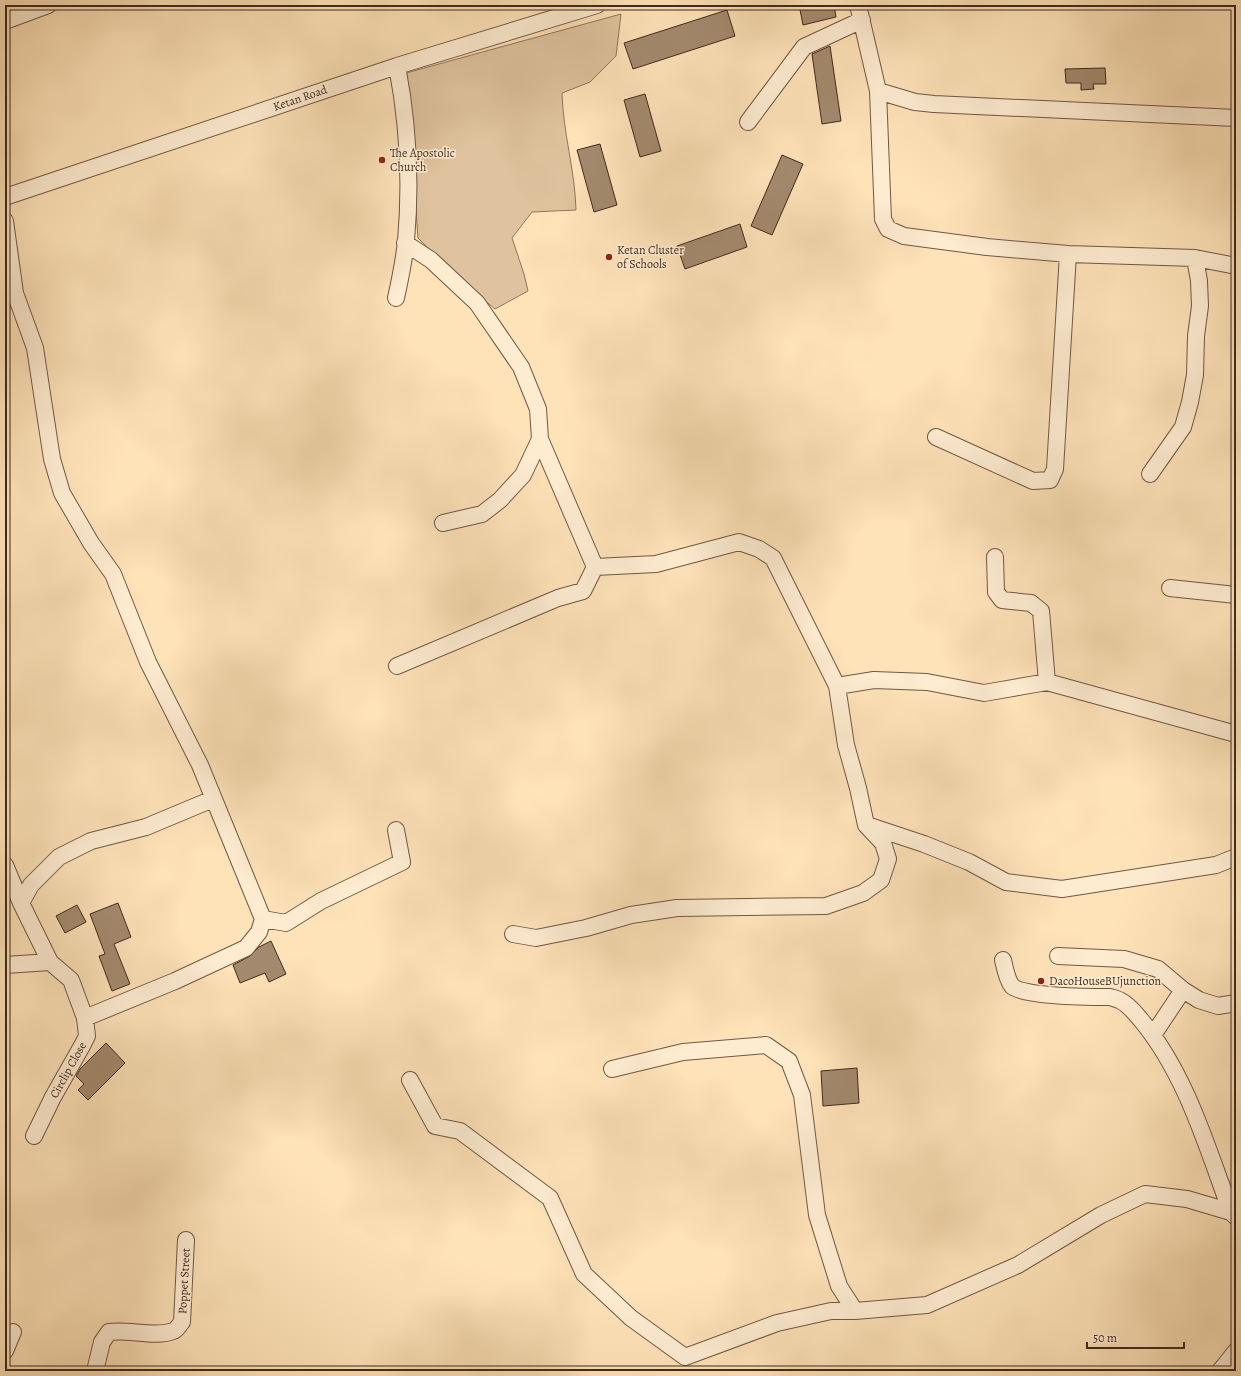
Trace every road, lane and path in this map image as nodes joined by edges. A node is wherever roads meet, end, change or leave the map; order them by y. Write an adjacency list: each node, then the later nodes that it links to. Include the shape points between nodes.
1 (48, 5): 5 (street)
2 (597, 5): 6 (street, Ketan Road)
3 (858, 5): 4 (street)
4 (862, 20): 7 (street); 9 (street, via 804,47)
5 (5, 21)
6 (397, 66): 10 (street, Ketan Road); 12 (street, via 402,90 407,155)
7 (878, 91): 8 (street, via 915,102 934,104); 13 (street, via 883,219 888,229 904,236)
8 (1236, 118)
9 (748, 122)
10 (5, 197)
11 (5, 221): 29 (street, via 15,293 35,348 52,459 62,493 91,543 113,574 148,662)
12 (406, 243): 16 (street); 17 (street, via 431,260 477,303 521,367 538,409)
13 (1068, 254): 14 (street); 18 (street, via 1055,469 1050,480 1033,481)
14 (1195, 258): 15 (street); 19 (street, via 1200,281 1200,306 1195,375 1190,402 1183,427)
15 (1236, 266)
16 (396, 298)
17 (540, 438): 20 (street, via 523,474 500,500 482,514); 22 (street)
18 (936, 438)
19 (1150, 474)
20 (443, 523)
21 (995, 557): 26 (street, via 996,592 1002,600 1031,603 1040,611)
22 (595, 567): 25 (street, via 583,591 558,598); 27 (street, via 656,564 739,542 759,549 773,558)
23 (1170, 588): 24 (street)
24 (1236, 595)
25 (397, 666)
26 (1047, 682): 27 (street, via 984,693 927,682 874,680); 28 (street)
27 (837, 686): 30 (street, via 846,745)
28 (1236, 734)
29 (214, 799): 34 (street, via 146,826 91,841 59,857 31,885); 35 (street)
30 (866, 825): 32 (street, via 969,862 1006,882 1062,890 1216,865); 36 (street, via 883,843 888,859 881,880 863,893 826,906 677,908 631,915 586,928 536,938)
31 (396, 830): 35 (street, via 402,862 321,901 286,923)
32 (1236, 857)
33 (5, 865): 34 (street)
34 (21, 903): 39 (street)
35 (263, 919): 43 (street, via 259,932 246,948)
36 (513, 934)
37 (1058, 956): 41 (street, via 1124,959 1158,969)
38 (1003, 960): 44 (street, via 1009,981 1017,990 1033,994 1110,997 1132,1009)
39 (50, 962): 40 (street); 43 (street, Circlip Close, via 71,980)
40 (5, 965)
41 (1182, 990): 42 (street, via 1199,1000 1218,1006); 44 (street)
42 (1236, 1003)
43 (85, 1018): 47 (street, Circlip Close, via 87,1036)
44 (1153, 1034): 48 (street, via 1186,1094)
45 (612, 1069): 50 (street, via 683,1052 766,1045 789,1060 802,1095 817,1215 839,1286)
46 (410, 1080): 50 (street, via 435,1126 460,1131 550,1198 584,1274 631,1318 685,1357 777,1323 831,1311)
47 (34, 1136)
48 (1234, 1214): 50 (street, via 1187,1199 1145,1194 1101,1215 1018,1265 928,1304)
49 (186, 1240): 54 (street, Poppet Street, via 182,1322 175,1331 164,1334 120,1330 109,1332 102,1342)
50 (855, 1311)
51 (13, 1332): 53 (street)
52 (1236, 1350): 55 (street)
53 (5, 1351)
54 (95, 1371)
55 (1220, 1371)

